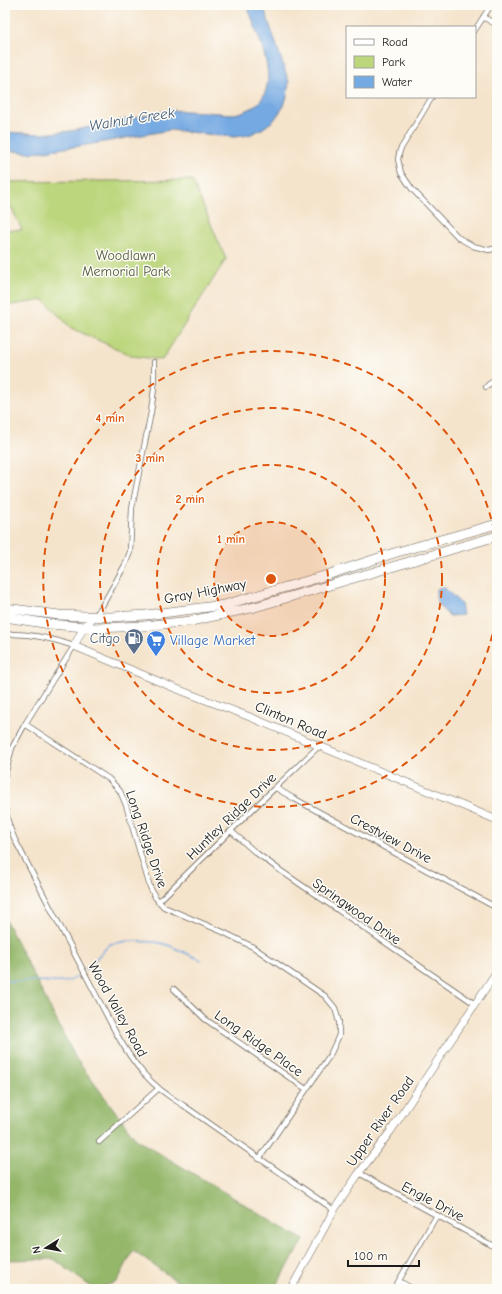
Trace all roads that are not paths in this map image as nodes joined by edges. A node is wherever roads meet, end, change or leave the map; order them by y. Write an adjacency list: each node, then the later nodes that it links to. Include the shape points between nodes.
1 (491, 5): 2 (street)
2 (483, 17): 3 (street); 4 (street)
3 (497, 25)
4 (476, 28)
5 (431, 98): 6 (street, via 400,150 398,159 401,173 412,189 459,238 473,246 489,250)
6 (497, 248)
7 (154, 362): 14 (street, via 153,397 132,508 130,552)
8 (497, 380): 9 (street)
9 (486, 387)
10 (497, 524): 14 (highway, Gray Highway, via 224,605 146,615)
11 (497, 536): 15 (highway, Gray Highway, via 249,609 166,624 117,628)
12 (5, 608): 14 (highway, Gray Highway)
13 (5, 617): 15 (highway, Gray Highway)
14 (94, 617): 15 (street)
15 (84, 627): 17 (street)
16 (5, 634): 17 (street, via 30,634)
17 (74, 646): 18 (street); 19 (street, Clinton Road)
18 (25, 724): 20 (street, via 12,748); 26 (street, Long Ridge Drive, via 109,779 120,791 150,887)
19 (319, 746): 21 (street, Huntley Ridge Drive); 23 (street, Clinton Road)
20 (5, 775)
21 (276, 788): 25 (street, Huntley Ridge Drive); 27 (street, Crestview Drive)
22 (5, 808): 24 (street, Wood Valley Road)
23 (497, 820)
24 (7, 825): 31 (street, Wood Valley Road, via 116,1033 135,1064)
25 (231, 831): 26 (street, Huntley Ridge Drive); 30 (street, Springwood Drive, via 275,867)
26 (158, 902): 32 (street, Long Ridge Drive, via 171,911 253,946 325,996 335,1008 339,1022 336,1042)
27 (497, 908)
28 (497, 971): 30 (street, Upper River Road)
29 (174, 989): 32 (street, Long Ridge Place, via 205,1019)
30 (474, 1004): 35 (street, Upper River Road, via 390,1132)
31 (158, 1089): 33 (street); 34 (street, Wood Valley Road)
32 (306, 1089): 34 (street, Long Ridge Place)
33 (99, 1142)
34 (260, 1158): 36 (street, Wood Valley Road)
35 (359, 1173): 36 (street, Upper River Road); 37 (street, Engle Drive)
36 (334, 1210): 40 (street, Upper River Road)
37 (437, 1215): 38 (street, Engle Drive); 39 (street)
38 (497, 1248)
39 (399, 1281): 41 (street); 42 (street)
40 (291, 1289)
41 (394, 1289)
42 (413, 1289)

